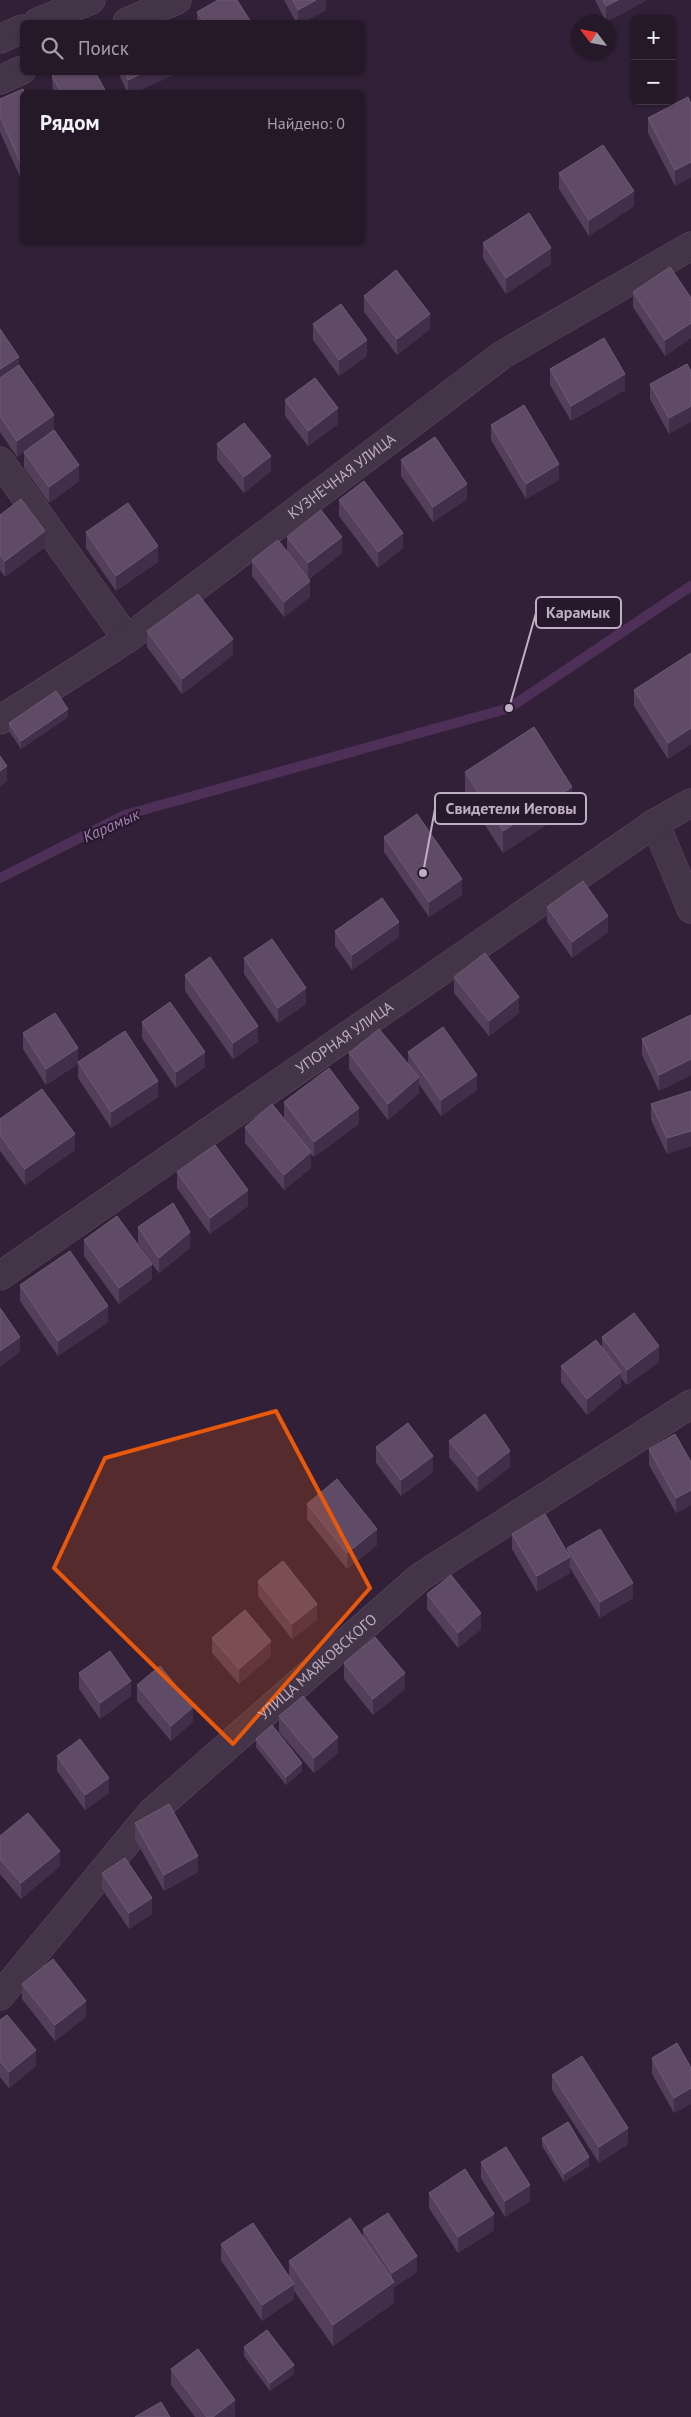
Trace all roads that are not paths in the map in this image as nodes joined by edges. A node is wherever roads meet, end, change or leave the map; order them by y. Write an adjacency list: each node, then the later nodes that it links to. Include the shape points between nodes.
1 (90, 0): 3 (street)
2 (178, 0): 4 (street)
3 (43, 20)
4 (132, 20)
5 (20, 30): 6 (street)
6 (0, 39)
7 (20, 71): 8 (street)
8 (0, 80)
9 (691, 246): 11 (street, КУЗНЕЧНАЯ УЛИЦА, via 502,355)
10 (0, 461): 11 (street)
11 (127, 639): 12 (street, КУЗНЕЧНАЯ УЛИЦА)
12 (0, 720)
13 (691, 803): 14 (street, УПОРНАЯ УЛИЦА)
14 (655, 823): 15 (street); 16 (street, УПОРНАЯ УЛИЦА)
15 (691, 909)
16 (0, 1276)
17 (691, 1404): 18 (street, УЛИЦА МАЯКОВСКОГО, via 420,1577 151,1812)
18 (0, 1996)

